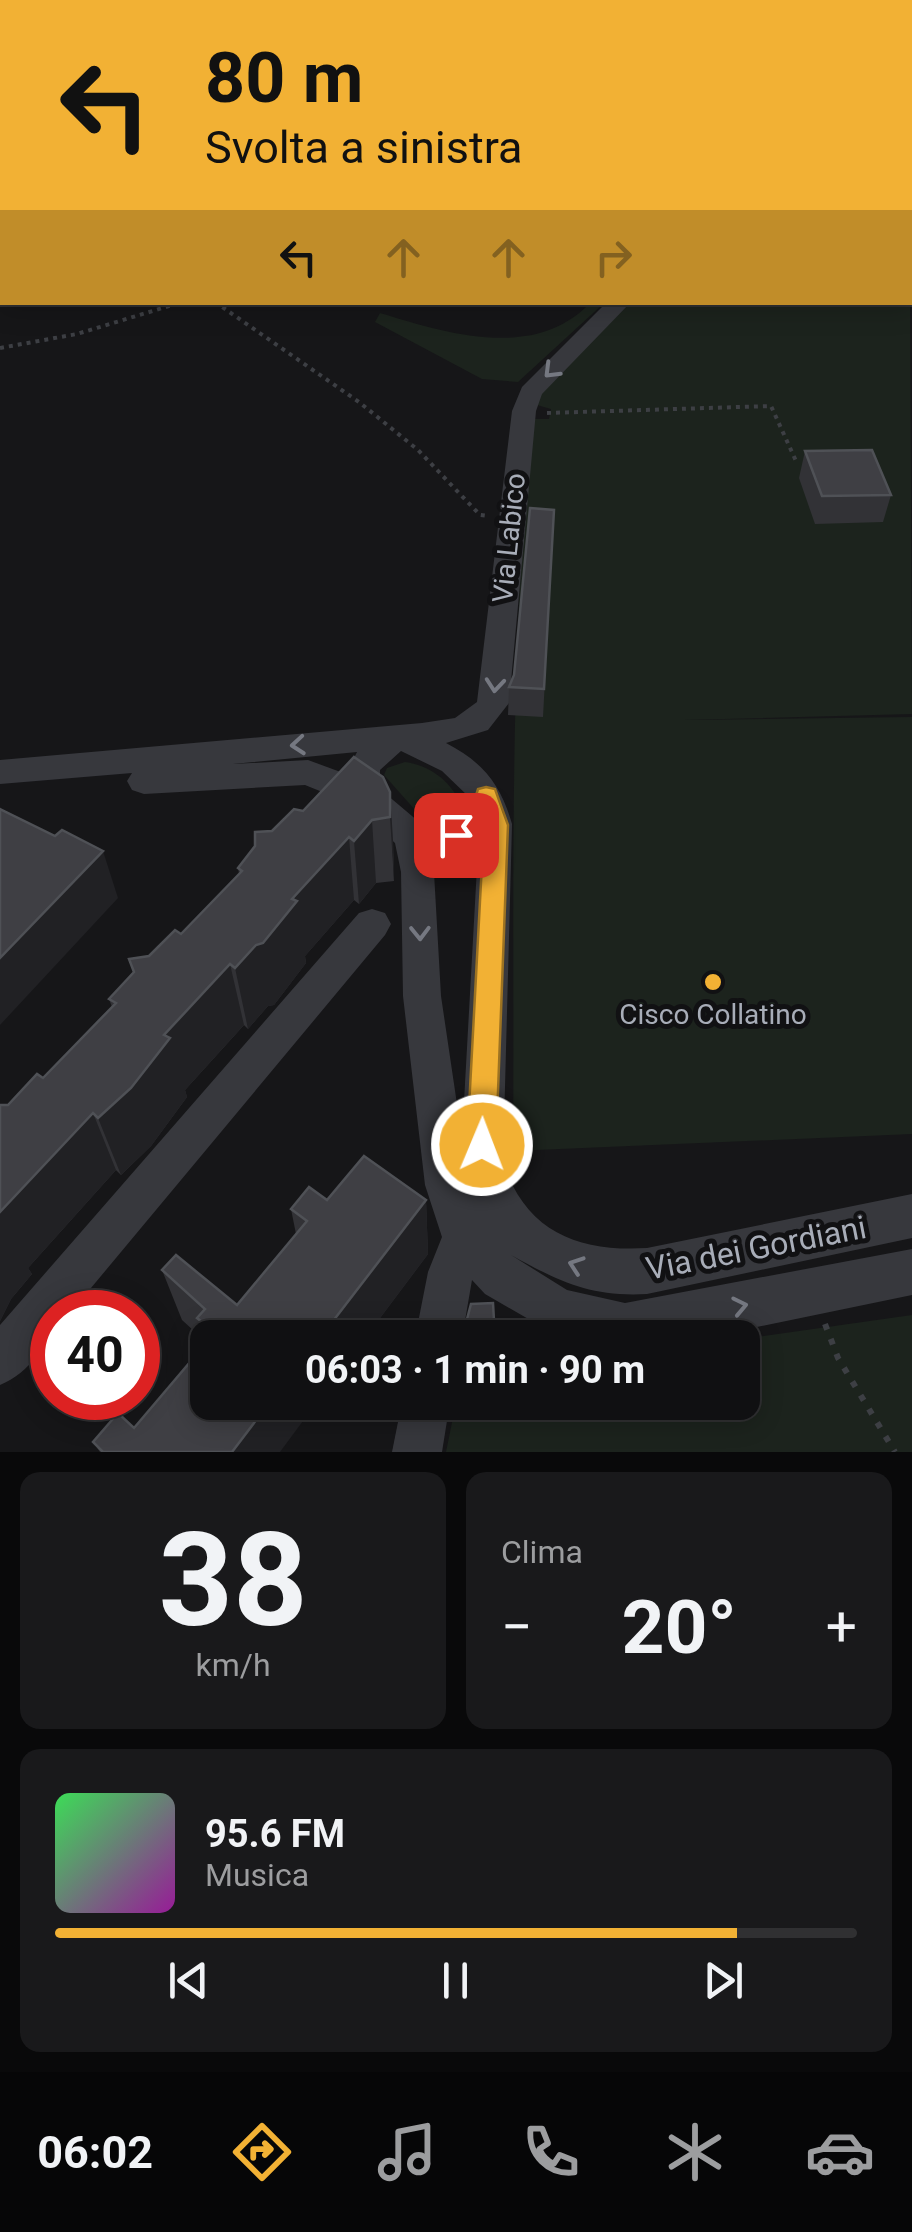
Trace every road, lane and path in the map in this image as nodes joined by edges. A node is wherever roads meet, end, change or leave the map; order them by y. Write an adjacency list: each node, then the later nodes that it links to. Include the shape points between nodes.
1 (172, 305): 4 (path, via 77,334)
2 (219, 305): 7 (path, via 359,402 418,450 480,515)
3 (617, 305): 5 (street, Via Labico, one-way to 5, via 530,392)
4 (0, 348)
5 (524, 412): 6 (path, via 771,406); 7 (street, Via Labico)
6 (796, 461)
7 (511, 518): 8 (street, Via Labico, one-way to 8, via 489,712 461,728)
8 (396, 737): 9 (street, one-way to 9); 11 (street, via 365,764); 12 (street, via 450,759)
9 (0, 772)
10 (0, 790): 11 (street, via 276,771 308,772)
11 (364, 794): 13 (street)
12 (486, 796): 13 (street, via 483,813 462,832 436,841); 15 (street, Via dei Gordiani, one-way to 12, via 627,1273 570,1264 524,1238 495,1203 482,1162 496,825)
13 (411, 836): 16 (street, Via dei Gordiani, one-way to 16, via 437,1122)
14 (372, 924): 20 (street)
15 (912, 1216)
16 (464, 1237): 17 (street, Via dei Gordiani, one-way to 17, via 501,1278 536,1301 574,1317 625,1326); 19 (street)
17 (912, 1272)
18 (822, 1317): 23 (path, via 838,1358)
19 (442, 1320)
20 (0, 1361)
21 (422, 1420): 22 (street)
22 (416, 1452)
23 (895, 1452)

